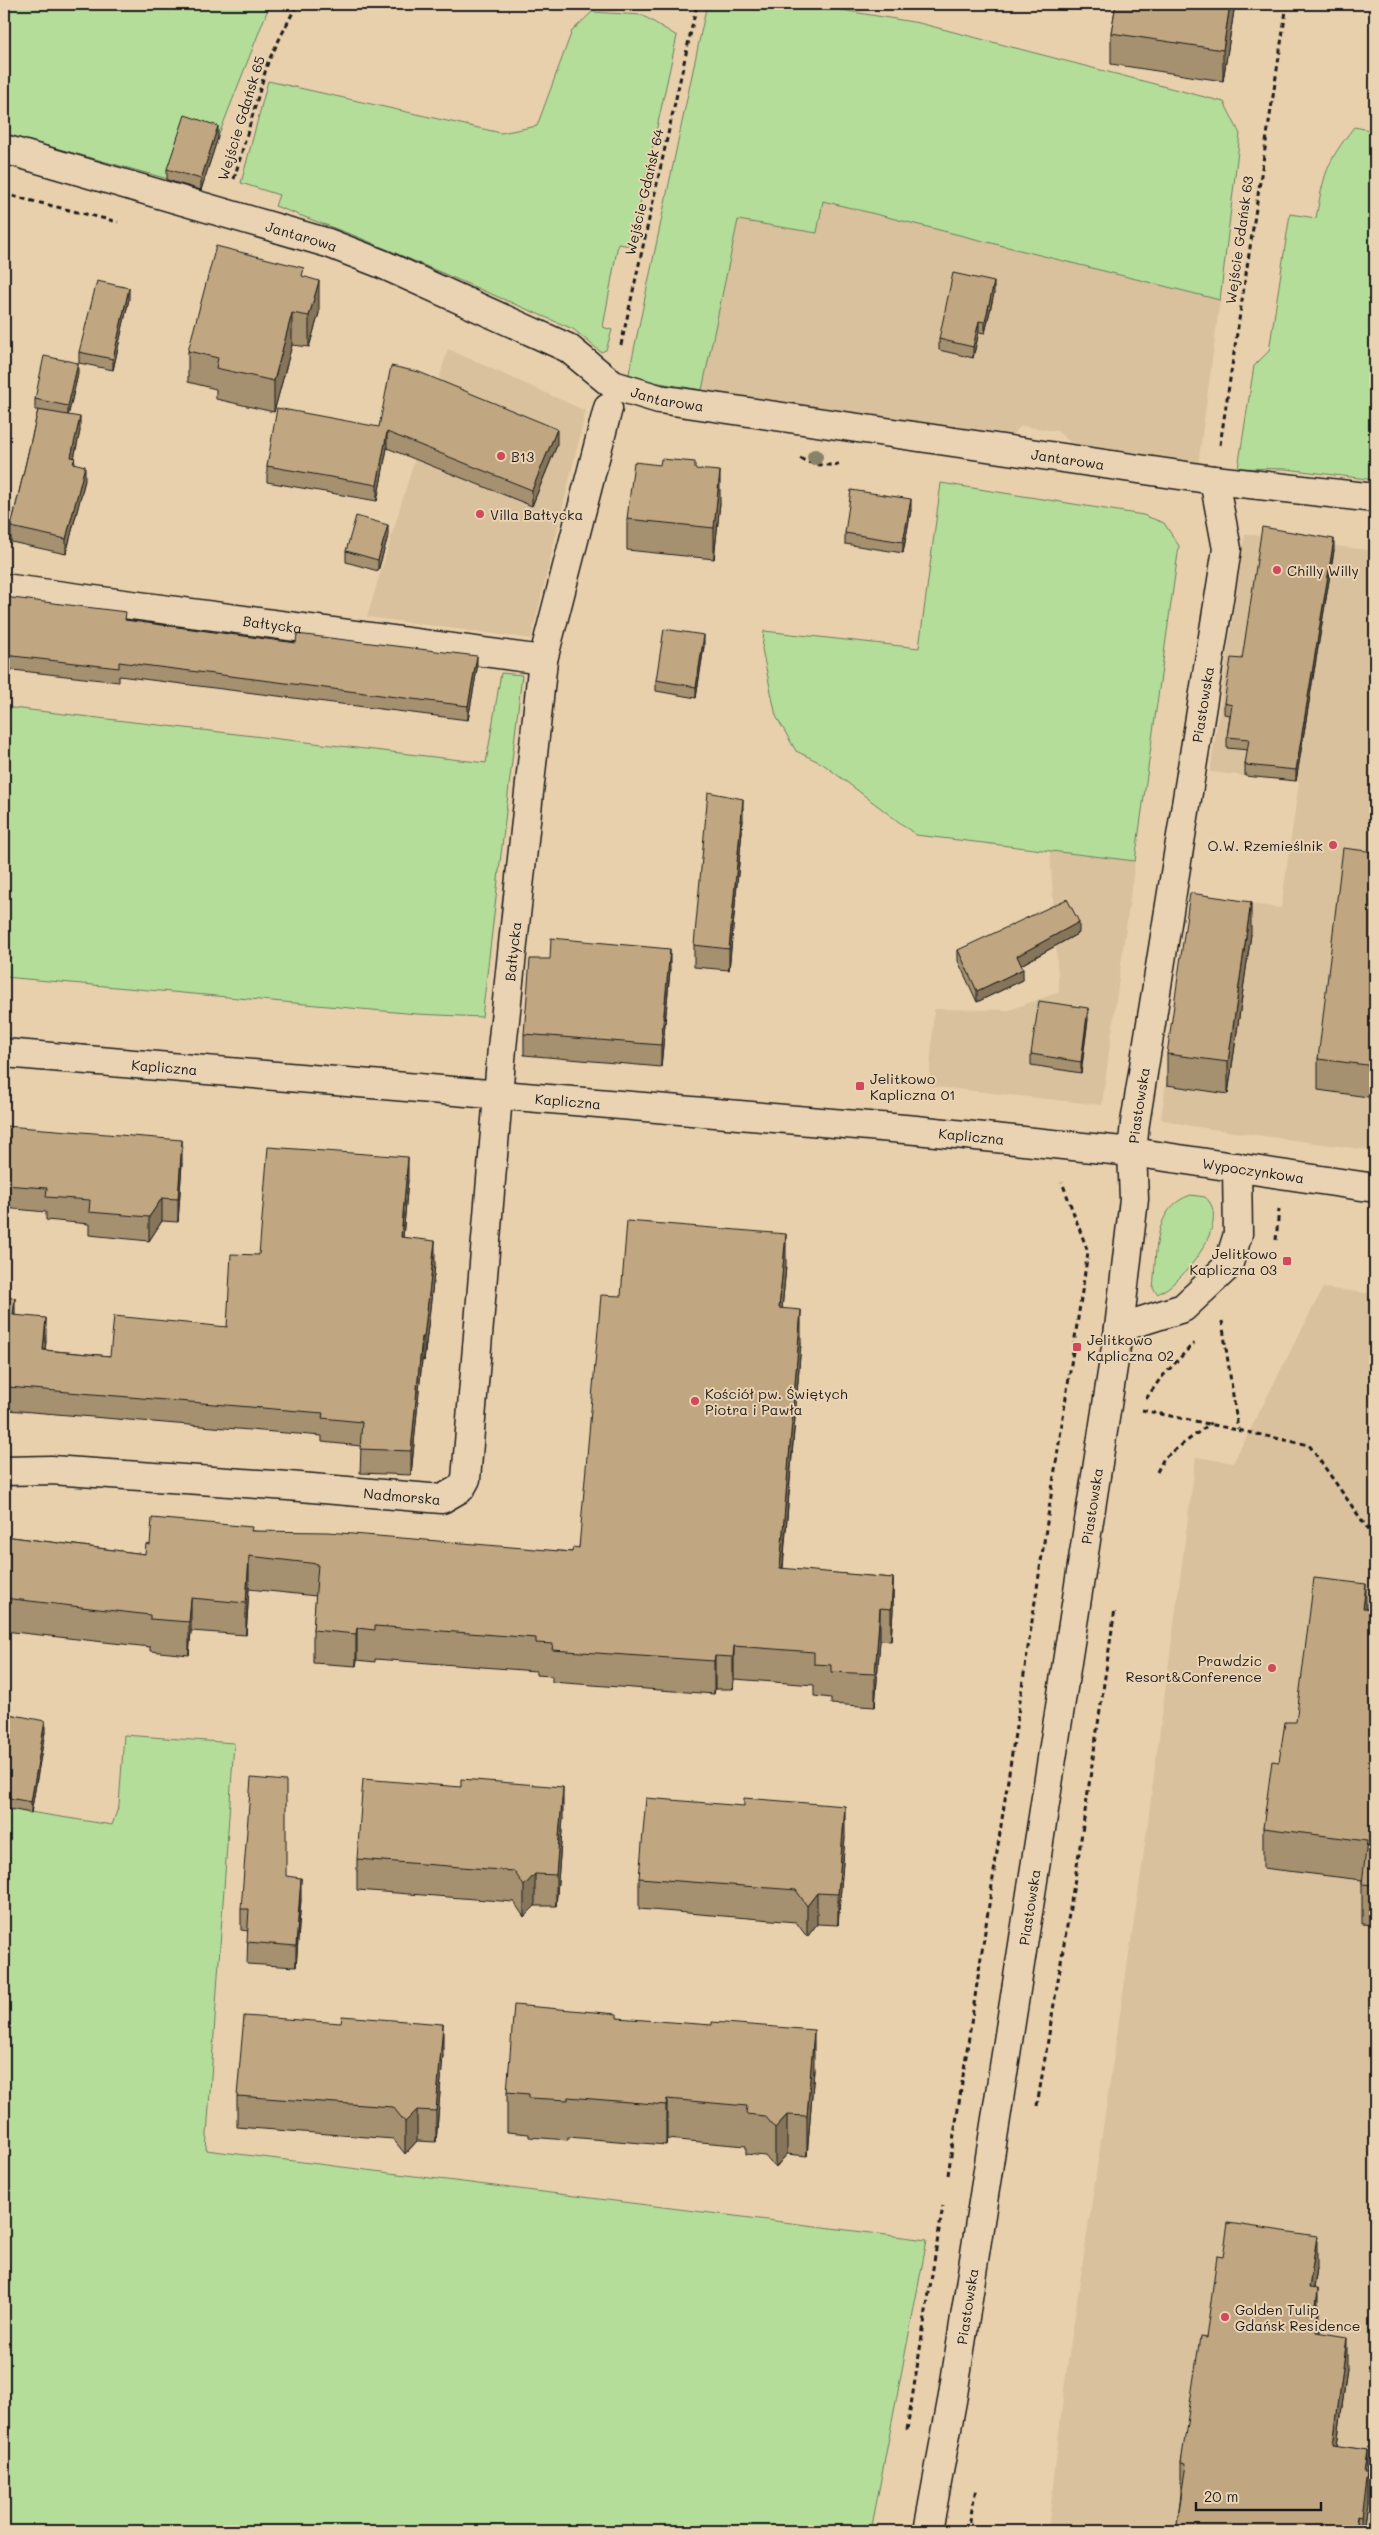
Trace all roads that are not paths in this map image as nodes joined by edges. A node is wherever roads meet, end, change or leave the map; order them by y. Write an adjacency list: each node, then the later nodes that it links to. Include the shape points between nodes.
1 (4, 149): 2 (street, Jantarowa, via 328,243 382,264 568,348)
2 (610, 396): 3 (street, Jantarowa, via 659,399); 6 (street, Bałtycka)
3 (1214, 480): 4 (street, Jantarowa); 9 (street, Piastowska, via 1227,549)
4 (1375, 498)
5 (4, 588): 6 (street, Bałtycka)
6 (543, 660): 8 (street, Bałtycka)
7 (4, 1053): 8 (street, Kapliczna)
8 (499, 1094): 9 (street, Kapliczna); 13 (street, Nadmorska, via 466,1479 452,1495 442,1499 51,1470)
9 (1132, 1152): 10 (street, Wypoczynkowa); 12 (street, Piastowska, via 1134,1200)
10 (1237, 1167): 11 (street, Wypoczynkowa); 12 (street, via 1238,1234 1228,1266 1183,1308)
11 (1375, 1188)
12 (1119, 1328): 14 (street, Piastowska, via 952,2401)
13 (4, 1471)
14 (928, 2531)

